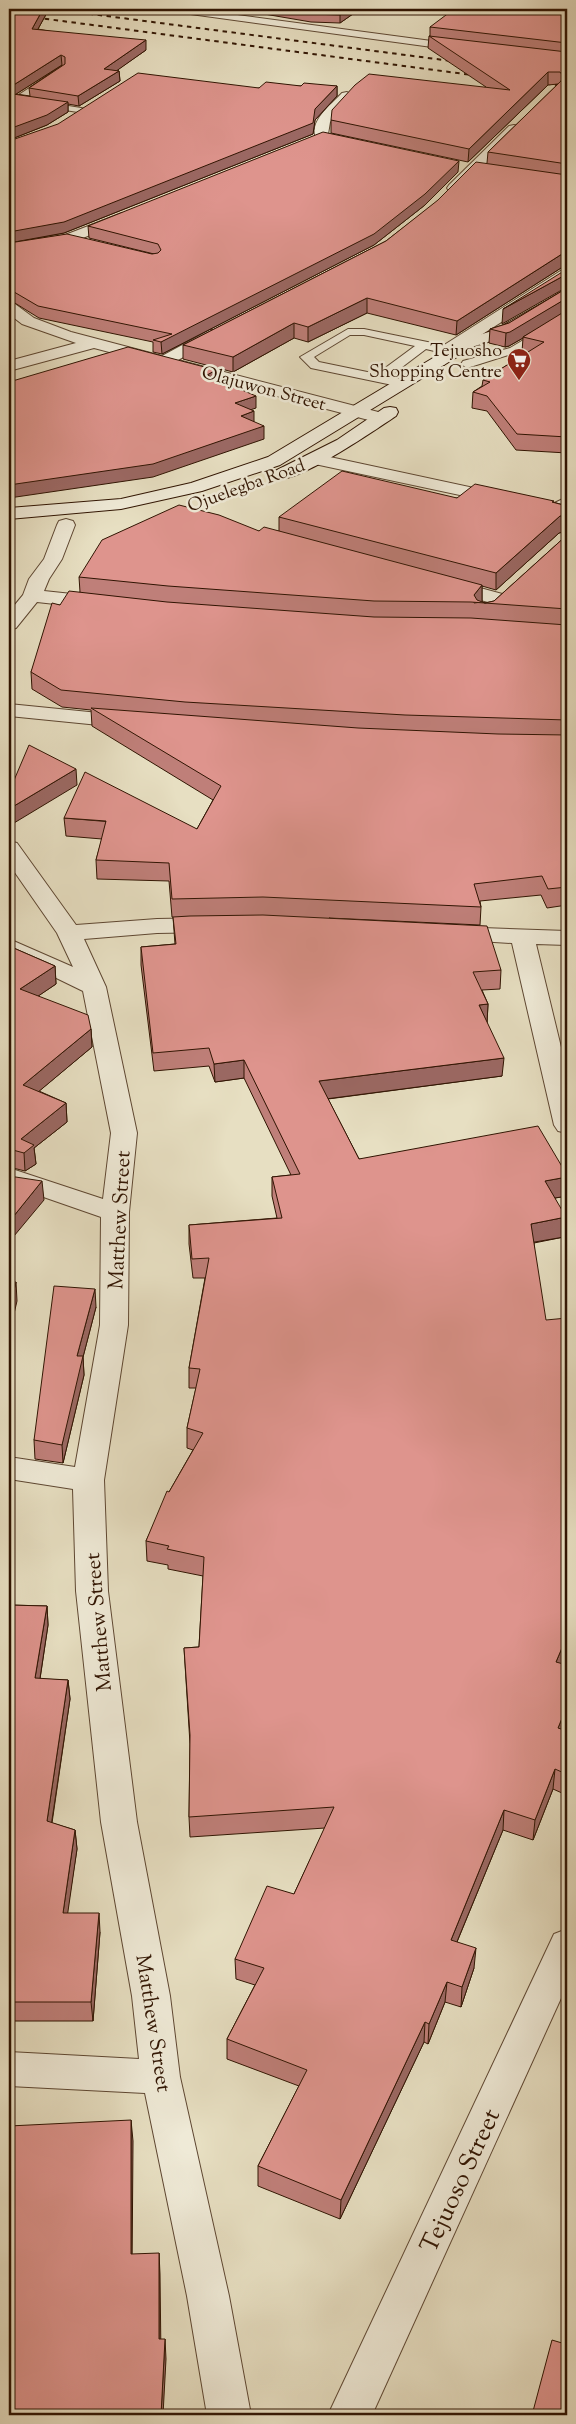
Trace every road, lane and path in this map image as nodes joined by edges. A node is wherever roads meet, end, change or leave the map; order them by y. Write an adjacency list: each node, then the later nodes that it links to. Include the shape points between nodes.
1 (176, 9): 2 (lane)
2 (459, 47)
3 (61, 70): 5 (lane, via 17,100)
4 (347, 96): 8 (street, via 323,121)
5 (86, 108): 7 (street)
6 (528, 116): 10 (street)
7 (67, 120)
8 (322, 138)
9 (455, 165): 10 (street)
10 (474, 169): 11 (street); 12 (street)
11 (491, 172)
12 (446, 196)
13 (132, 214): 14 (street)
14 (68, 239): 15 (street); 16 (street)
15 (96, 246)
16 (9, 249)
17 (567, 273): 25 (street)
18 (567, 294): 22 (street, Ojuelegba Road)
19 (9, 306): 23 (street, Olajuwon Street, via 28,321)
20 (567, 317): 27 (lane, via 514,350)
21 (227, 327): 26 (street)
22 (501, 332): 25 (street, Ojuelegba Road); 27 (street, Ojuelegba Road, via 496,346)
23 (94, 342): 26 (street, Olajuwon Street); 28 (street)
24 (424, 345): 25 (lane); 30 (lane); 30 (lane, via 364,332 348,332 306,357 315,364)
25 (443, 356): 31 (street, Ojuelegba Road)
26 (164, 361): 33 (street, Olajuwon Street)
27 (467, 364): 29 (street, Ojuelegba Road)
28 (9, 366)
29 (451, 374)
30 (380, 378): 31 (lane)
31 (402, 383): 33 (street, Ojuelegba Road)
32 (404, 403): 34 (street, Ojuelegba Road)
33 (356, 412): 34 (street, Olajuwon Street); 43 (street, Ojuelegba Road, via 282,457 196,487 121,504)
34 (380, 418): 35 (street, Ojuelegba Road)
35 (316, 460): 36 (street, Ojuelegba Road); 40 (street)
36 (254, 486)
37 (236, 492): 39 (street, Ojuelegba Road)
38 (567, 501): 40 (lane)
39 (179, 508)
40 (549, 509): 42 (street)
41 (161, 513): 44 (street, Ojuelegba Road, via 118,521)
42 (567, 513)
43 (9, 514)
44 (66, 525): 45 (street, Ojuelegba Road); 47 (street, via 53,559)
45 (9, 529)
46 (433, 582): 49 (street, via 506,593)
47 (32, 596): 48 (street); 50 (street)
48 (121, 606)
49 (481, 616)
50 (9, 624)
51 (9, 710): 52 (street)
52 (146, 724)
53 (9, 848): 55 (street, Matthew Street)
54 (234, 925): 55 (street, via 157,926)
55 (69, 933): 60 (street, Matthew Street)
56 (436, 933): 57 (street)
57 (523, 938): 58 (street); 61 (street)
58 (567, 938)
59 (9, 946): 60 (street)
60 (94, 986): 63 (street, Matthew Street, via 124,1134)
61 (567, 1126)
62 (9, 1176): 63 (street)
63 (115, 1212): 65 (street, Matthew Street, via 114,1325)
64 (9, 1468): 65 (street)
65 (88, 1480): 68 (street, Matthew Street, via 92,1591 117,1802 152,1996)
66 (567, 1945): 70 (street, Tejuoso Street)
67 (9, 2069): 68 (street)
68 (161, 2077): 69 (street, Matthew Street)
69 (230, 2415)
70 (350, 2415)

